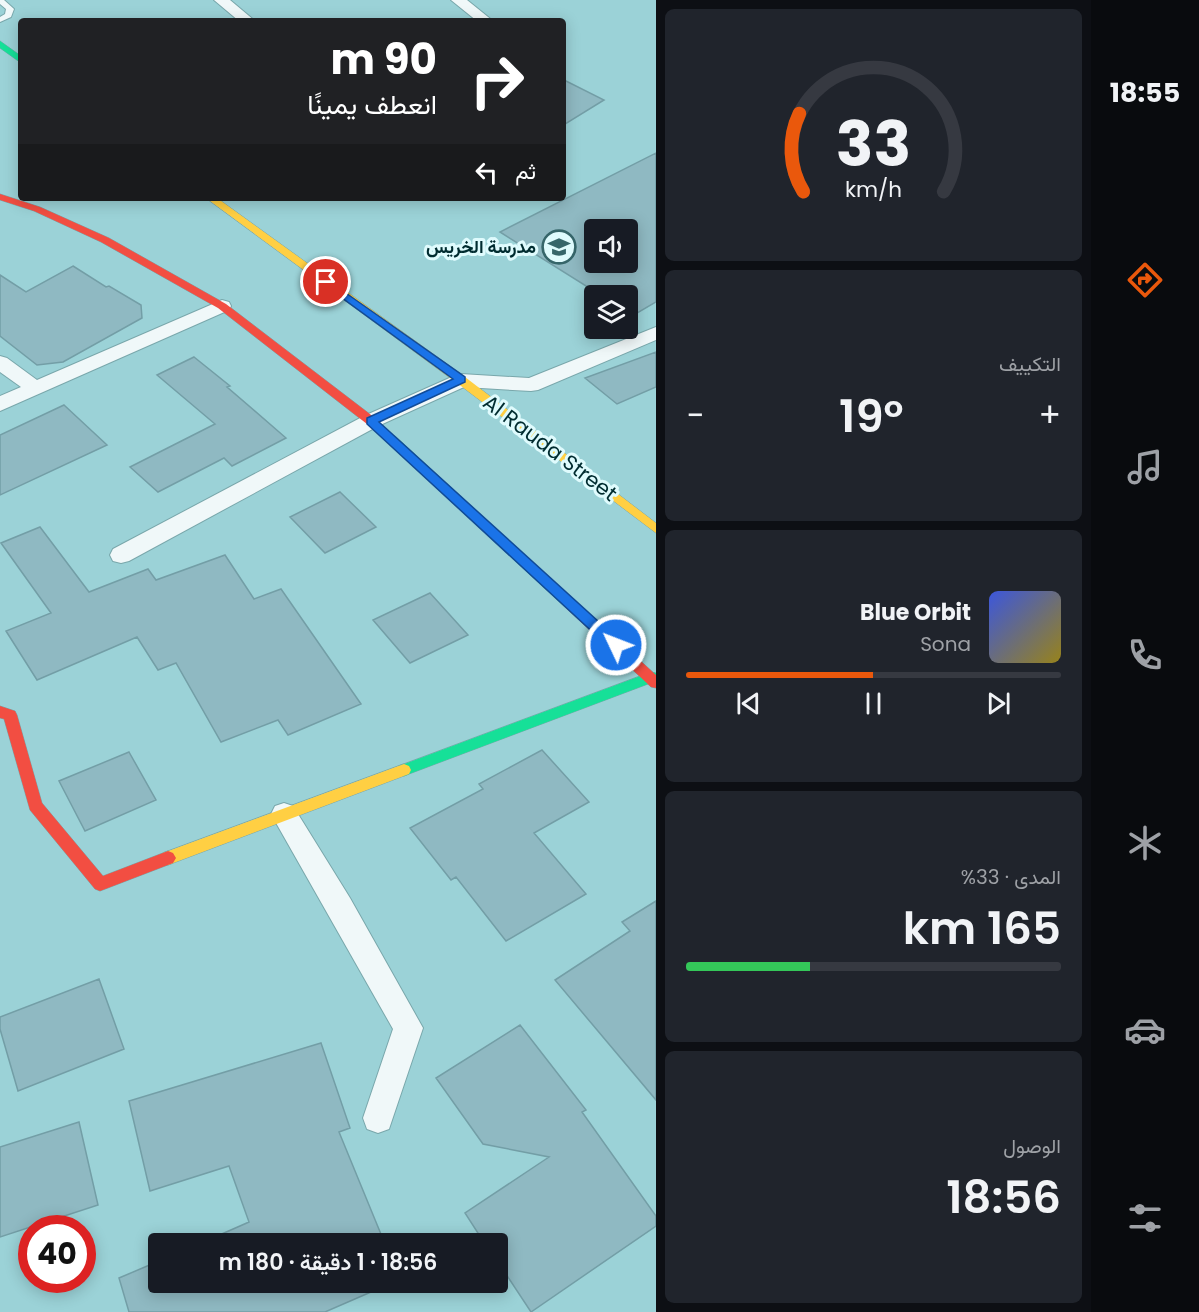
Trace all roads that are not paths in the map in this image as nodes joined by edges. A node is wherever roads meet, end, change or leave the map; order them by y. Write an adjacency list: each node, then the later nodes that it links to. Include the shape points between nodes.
1 (0, 0): 6 (lane, via 10,9)
2 (221, 0): 4 (street)
3 (458, 0): 5 (street)
4 (244, 18)
5 (482, 18)
6 (0, 20)
7 (0, 44): 8 (street)
8 (18, 58)
9 (0, 197): 11 (street, via 105,240)
10 (215, 201): 14 (street, Al Rauda Street)
11 (222, 306): 15 (street); 17 (street)
12 (656, 333): 14 (street, via 531,385)
13 (0, 362): 15 (street)
14 (461, 380): 17 (street); 18 (street, Al Rauda Street)
15 (36, 389): 16 (street)
16 (0, 404)
17 (371, 421): 19 (street); 20 (street)
18 (656, 529)
19 (121, 555)
20 (653, 680): 22 (street)
21 (0, 712): 22 (street, via 10,715 35,806 100,884)
22 (284, 814): 23 (street, via 408,1028)
23 (378, 1118)

